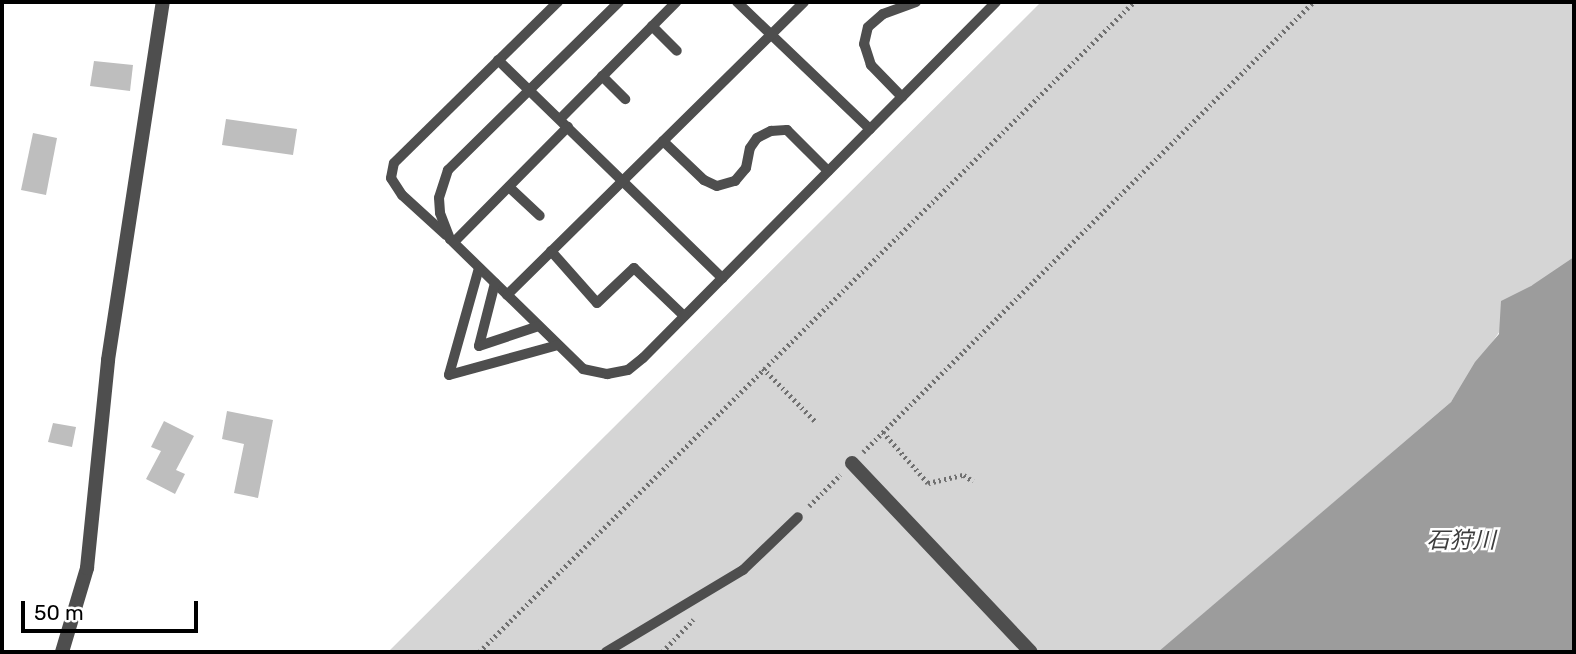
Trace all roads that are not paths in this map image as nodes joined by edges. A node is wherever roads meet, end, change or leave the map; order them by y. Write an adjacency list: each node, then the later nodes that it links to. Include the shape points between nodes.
1 (163, 2): 36 (street, via 108,360 87,568)
2 (558, 2): 12 (lane)
3 (619, 2): 14 (lane)
4 (676, 2): 9 (lane)
5 (737, 2): 10 (lane)
6 (804, 2): 10 (lane)
7 (916, 2): 15 (lane, via 883,14 868,27 864,44 871,65)
8 (996, 2): 15 (lane)
9 (652, 26): 11 (lane); 13 (lane)
10 (770, 35): 19 (lane); 20 (lane)
11 (677, 51)
12 (498, 60): 14 (lane); 25 (lane, via 394,163 391,178 402,195)
13 (602, 76): 16 (lane); 17 (lane)
14 (530, 90): 17 (lane); 25 (lane, via 448,170 439,198)
15 (902, 97): 19 (lane)
16 (625, 99)
17 (560, 119): 18 (lane)
18 (568, 127): 22 (lane); 23 (lane)
19 (870, 129): 21 (lane)
20 (663, 141): 21 (lane, via 704,180 717,186 735,181 746,168 757,138 771,131 787,130); 22 (lane)
21 (828, 171): 28 (lane)
22 (623, 180): 26 (lane); 28 (lane)
23 (509, 187): 24 (lane); 25 (lane)
24 (540, 216)
25 (452, 240): 27 (lane)
26 (551, 251): 30 (lane); 31 (lane, via 597,303 634,268)
27 (479, 268): 29 (lane); 33 (lane, via 449,375)
28 (722, 278): 31 (lane)
29 (495, 283): 30 (lane); 32 (lane, via 480,346)
30 (507, 295): 32 (lane)
31 (684, 316): 33 (lane, via 628,370 607,374 583,369)
32 (538, 326): 33 (lane)
33 (558, 345)
34 (852, 463): 38 (street)
35 (798, 517): 37 (lane, via 743,570)
36 (62, 652)
37 (606, 652)
38 (1031, 652)

